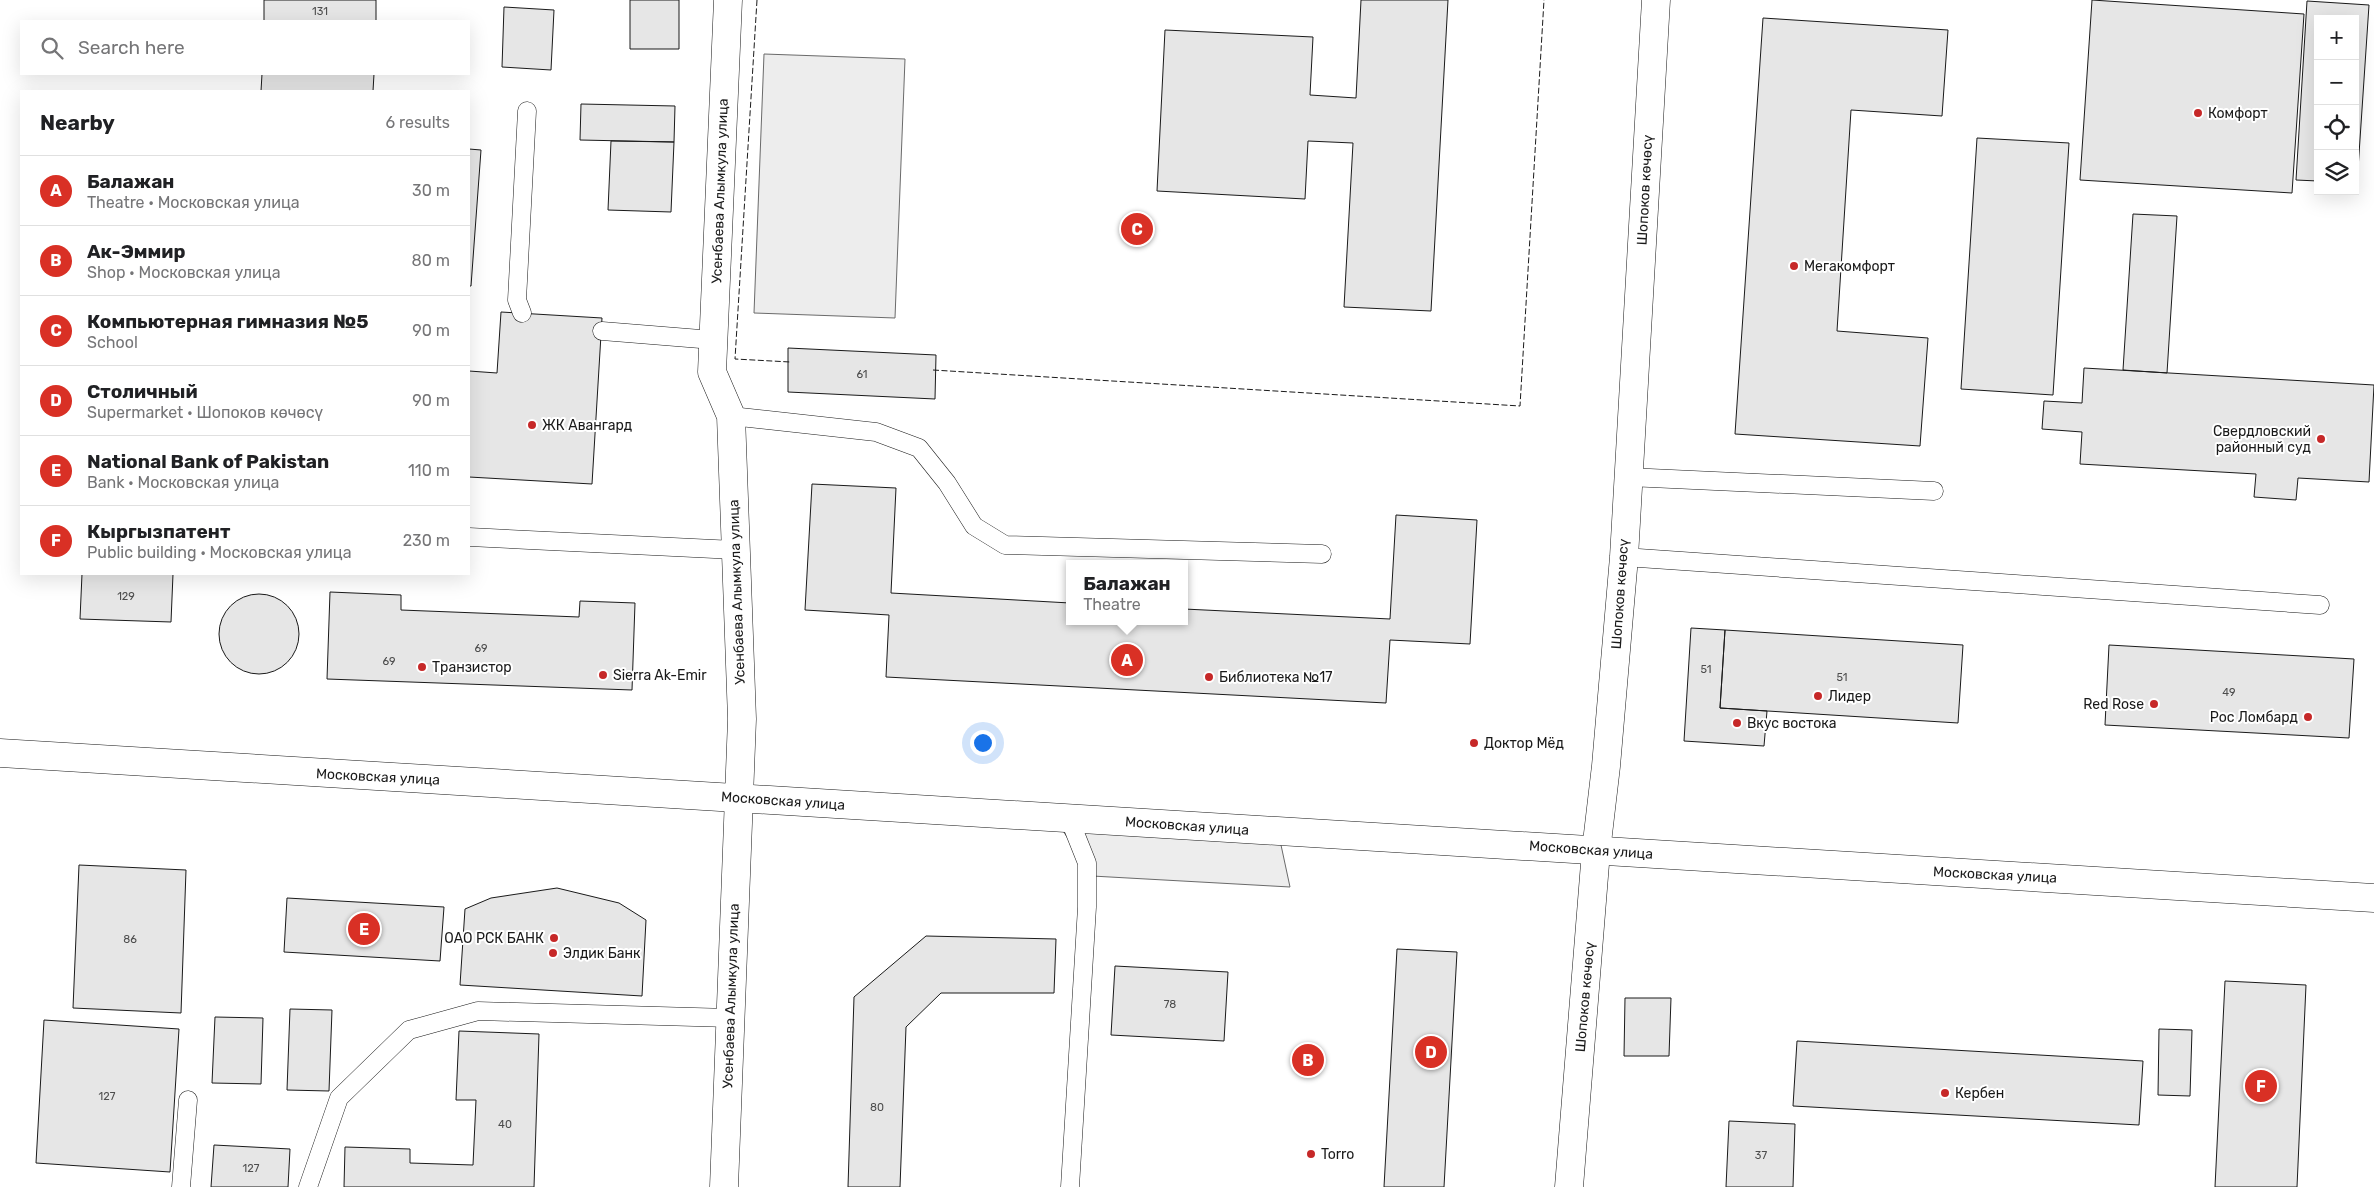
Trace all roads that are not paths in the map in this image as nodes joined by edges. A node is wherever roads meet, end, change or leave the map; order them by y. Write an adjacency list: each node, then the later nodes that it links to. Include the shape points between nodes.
1 (728, 0): 6 (street, Усенбаева Алымкула улица)
2 (1656, 0): 8 (street, Шопоков көчөсү)
3 (527, 112): 4 (lane, via 517,300)
4 (522, 313)
5 (602, 331): 6 (lane)
6 (713, 340): 7 (street, Усенбаева Алымкула улица, via 712,372)
7 (731, 416): 11 (street, Усенбаева Алымкула улица); 12 (lane, via 876,432 919,448 947,483 974,526 1005,544)
8 (1628, 477): 9 (lane); 13 (street, Шопоков көчөсү)
9 (1934, 491)
10 (470, 537): 11 (lane)
11 (735, 550): 16 (street, Усенбаева Алымкула улица, via 742,719)
12 (1322, 554)
13 (1624, 557): 14 (lane); 18 (street, Шопоков көчөсү)
14 (2320, 605)
15 (0, 754): 16 (street, Московская улица)
16 (738, 798): 17 (street, Московская улица); 20 (street, Усенбаева Алымкула улица)
17 (1069, 818): 18 (street, Московская улица); 25 (lane, via 1087,863)
18 (1596, 851): 19 (street, Московская улица); 26 (street, Шопоков көчөсү)
19 (2374, 898)
20 (730, 1018): 23 (lane, via 478,1011 409,1030 339,1098); 24 (street, Усенбаева Алымкула улица)
21 (188, 1100): 22 (lane)
22 (180, 1187)
23 (308, 1187)
24 (724, 1187)
25 (1070, 1187)
26 (1570, 1187)

